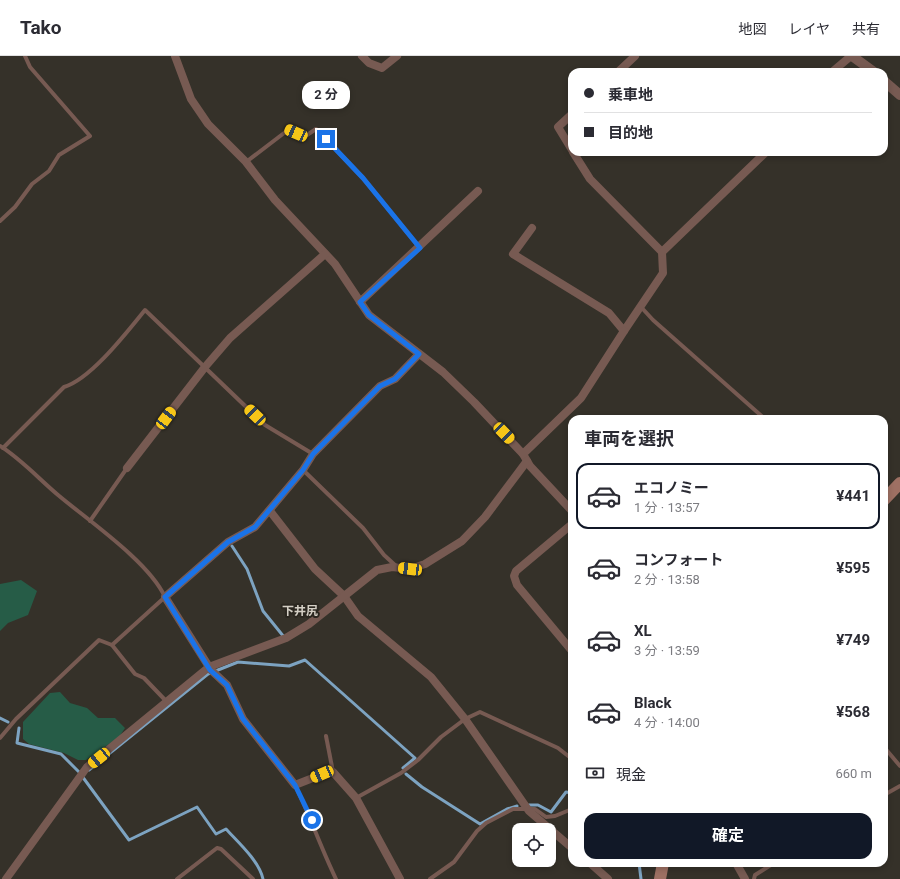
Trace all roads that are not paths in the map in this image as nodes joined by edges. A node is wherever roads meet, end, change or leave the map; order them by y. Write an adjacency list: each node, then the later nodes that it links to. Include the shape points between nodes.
1 (25, 56): 18 (lane, via 30,68 90,136 59,155 49,170 32,184 15,207)
2 (175, 56): 16 (street, via 191,99 208,124)
3 (362, 56): 4 (street, via 382,68)
4 (397, 56)
5 (635, 56): 7 (street)
6 (852, 56): 8 (street); 9 (street)
7 (622, 68)
8 (837, 68)
9 (868, 68)
10 (888, 85): 11 (street)
11 (900, 96)
12 (568, 118): 13 (street, via 558,127)
13 (568, 143)
14 (576, 156): 21 (street, via 590,179)
15 (762, 156): 21 (street)
16 (246, 162): 20 (lane, via 288,130 304,137 316,129 363,178); 22 (street, via 275,200)
17 (478, 192): 20 (street)
18 (0, 221)
19 (532, 228): 25 (street, via 513,254 609,313)
20 (420, 248): 23 (street)
21 (662, 252): 24 (street, via 663,273)
22 (325, 254): 23 (street, via 335,264); 27 (street, via 230,338)
23 (360, 302): 26 (street, via 369,315)
24 (641, 306): 25 (street); 28 (lane, via 653,320)
25 (624, 331): 31 (street, via 581,398)
26 (419, 354): 30 (street, via 395,379 380,386); 31 (street, via 443,372)
27 (205, 367): 29 (lane, via 145,310 114,348 75,384 64,387); 30 (lane, via 265,425); 32 (street)
28 (760, 415)
29 (2, 447): 38 (lane)
30 (313, 454): 33 (street)
31 (525, 457): 36 (street, via 530,466); 40 (street, via 485,517 462,541 425,564 410,569)
32 (128, 468): 38 (lane)
33 (303, 470): 37 (street); 40 (lane, via 363,528 384,555)
34 (900, 483): 35 (main road)
35 (888, 496)
36 (568, 507)
37 (270, 511): 41 (street, via 316,569); 42 (street, via 255,527 228,542)
38 (90, 522): 42 (lane, via 147,570 161,587)
39 (568, 527): 44 (street, via 516,571 514,576 516,584)
40 (399, 568): 41 (street, via 377,570)
41 (344, 596): 45 (street, via 309,624 286,638); 47 (street, via 358,616 431,678)
42 (165, 597): 43 (lane); 45 (street)
43 (112, 645): 46 (lane, via 135,674 144,678); 49 (lane, via 99,640 16,719)
44 (568, 646)
45 (210, 669): 46 (street); 54 (street, via 227,685 243,719)
46 (168, 703): 65 (street, via 87,768)
47 (465, 719): 51 (lane, via 480,712 558,748); 57 (lane, via 441,736 402,773); 58 (street)
48 (326, 736): 53 (lane)
49 (0, 738)
50 (888, 752): 52 (lane)
51 (568, 756)
52 (900, 766)
53 (333, 772): 54 (street); 57 (street)
54 (295, 785): 68 (lane)
55 (900, 786): 56 (lane)
56 (888, 793)
57 (356, 798): 69 (street)
58 (527, 808): 59 (lane, via 535,809 546,817); 60 (street); 70 (lane, via 513,809 486,823 454,862)
59 (568, 811)
60 (568, 844)
61 (594, 867): 71 (street)
62 (662, 867): 72 (main road)
63 (738, 867): 73 (street)
64 (768, 867): 74 (lane, via 755,875)
65 (6, 879)
66 (177, 879): 67 (lane, via 217,848)
67 (253, 879)
68 (336, 879)
69 (400, 879)
70 (430, 879)
71 (608, 879)
72 (660, 879)
73 (745, 879)
74 (754, 879)

